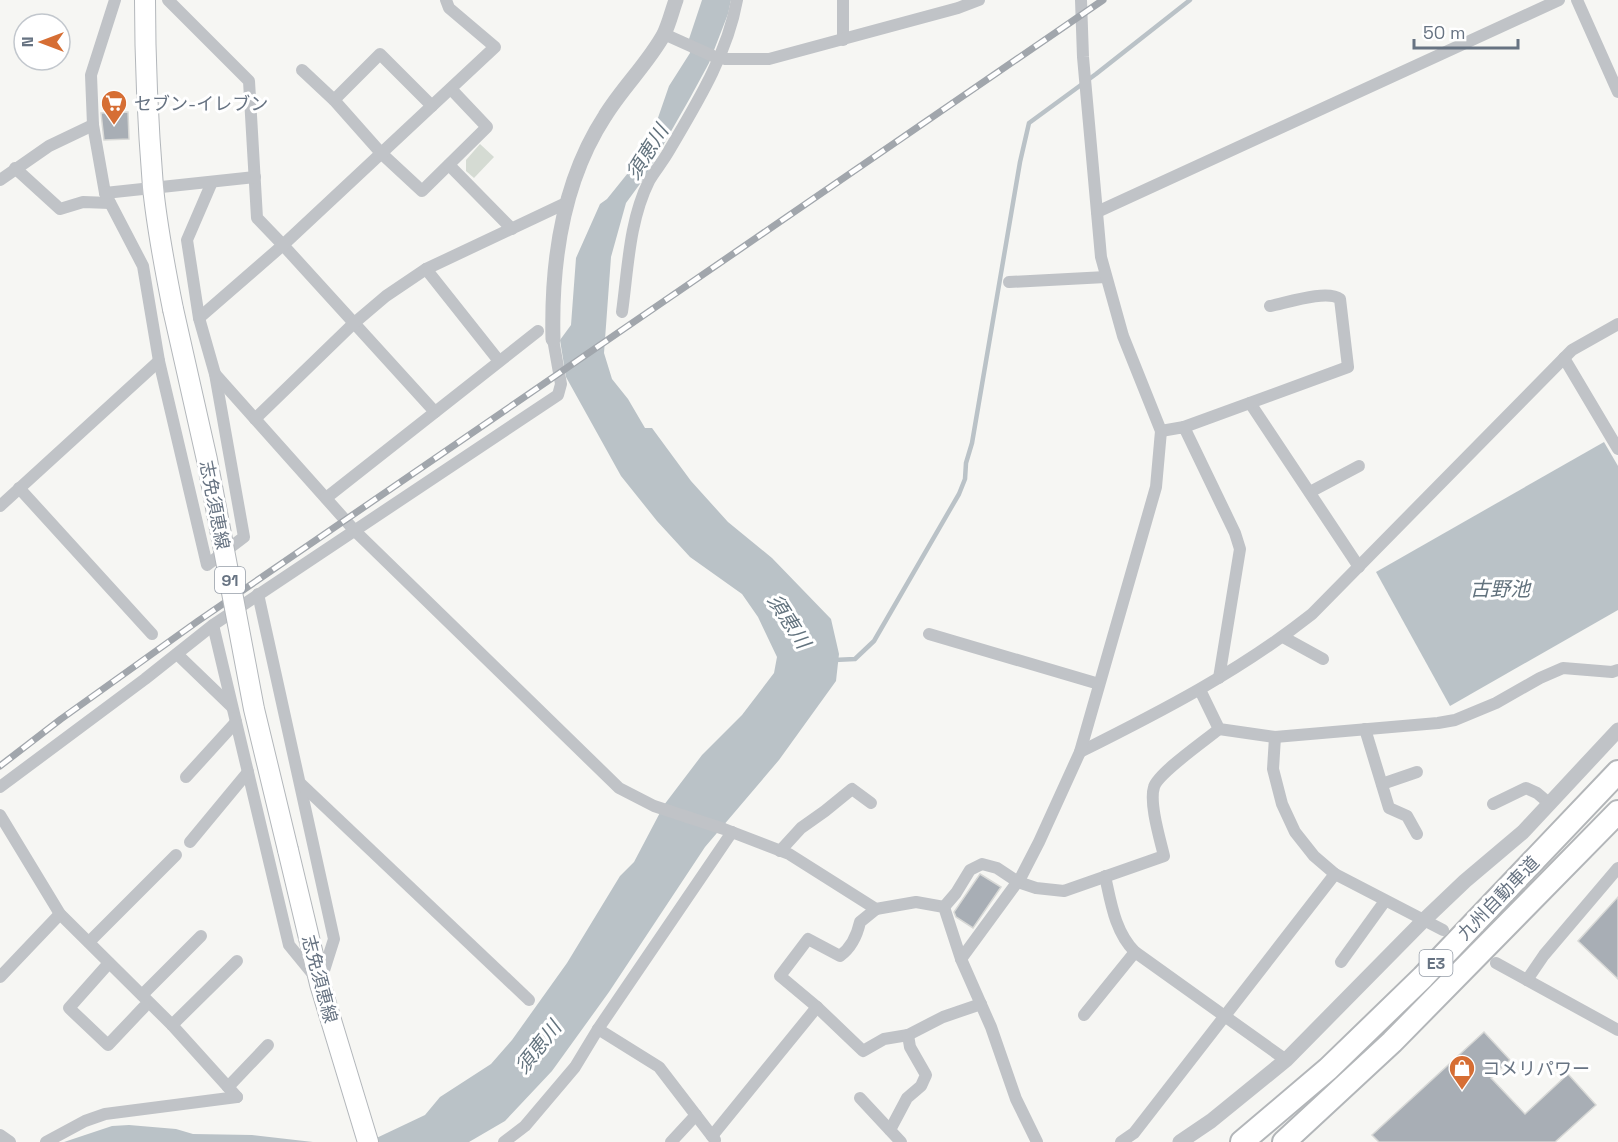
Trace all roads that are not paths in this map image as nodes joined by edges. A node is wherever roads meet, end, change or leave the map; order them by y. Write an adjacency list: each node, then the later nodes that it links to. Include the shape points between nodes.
1 (115, 0): 20 (street, via 91,75)
2 (145, 0): 27 (main road, 志免須恵線 / 91)
3 (168, 0): 24 (street, via 249,81)
4 (446, 0): 16 (street, via 449,8 495,47)
5 (676, 0): 12 (street)
6 (737, 0): 14 (street)
7 (843, 0): 13 (street)
8 (979, 0): 13 (street)
9 (1081, 0): 30 (street)
10 (1559, 0): 30 (street)
11 (1577, 0): 17 (street)
12 (668, 36): 14 (street); 29 (street, via 605,115 585,149)
13 (843, 40): 14 (street, via 769,59)
14 (716, 57): 37 (street, via 640,202)
15 (302, 70): 18 (street)
16 (451, 89): 19 (street); 22 (street, via 487,127)
17 (1618, 92)
18 (334, 100): 19 (street, via 380,54); 21 (street)
19 (432, 106): 21 (street)
20 (93, 125): 23 (street); 28 (street)
21 (381, 153): 22 (street, via 422,191); 32 (street)
22 (448, 165): 31 (street)
23 (15, 168): 25 (street); 28 (street, via 60,209)
24 (255, 177): 26 (street); 32 (street, via 257,218)
25 (0, 180)
26 (212, 182): 27 (street); 38 (street, via 187,240)
27 (154, 189): 28 (street); 117 (main road, 志免須恵線 / 91, bridge, via 161,247 207,460 254,709)
28 (107, 198): 44 (street, via 143,266)
29 (566, 203): 31 (street); 42 (street, via 556,260)
30 (1097, 212): 34 (street)
31 (512, 229): 33 (street)
32 (283, 245): 38 (street); 39 (street)
33 (426, 269): 39 (street); 45 (street)
34 (1106, 277): 35 (street); 51 (street, via 1123,336)
35 (1010, 282)
36 (1270, 306): 47 (street, via 1323,295 1340,298 1348,367)
37 (622, 312)
38 (199, 318): 46 (street)
39 (353, 324): 48 (street); 49 (street)
40 (1618, 324): 43 (street)
41 (538, 331): 45 (street)
42 (553, 339): 58 (street, via 561,384 558,395)
43 (1564, 358): 52 (street); 59 (street)
44 (159, 361): 46 (street, via 207,565 244,537); 54 (street)
45 (499, 361): 48 (street)
46 (215, 374): 49 (street)
47 (1250, 403): 50 (street); 55 (street)
48 (435, 412): 56 (street)
49 (255, 418): 56 (street)
50 (1184, 427): 51 (street); 68 (street, via 1240,549)
51 (1161, 431): 69 (street, via 1156,487)
52 (1618, 449)
53 (1359, 466): 55 (street)
54 (19, 488): 57 (street); 62 (street)
55 (1310, 492): 59 (street)
56 (326, 498): 58 (street)
57 (0, 506)
58 (355, 531): 60 (street); 91 (street, via 619,788 654,806)
59 (1359, 567): 64 (street)
60 (258, 594): 61 (street); 82 (street)
61 (213, 625): 65 (street); 71 (street)
62 (152, 634)
63 (929, 634): 69 (street)
64 (1283, 638): 66 (street); 68 (street)
65 (177, 654): 71 (street); 84 (street)
66 (1323, 659)
67 (1618, 670): 74 (street, via 1563,668 1455,720)
68 (1219, 678): 70 (street)
69 (1099, 684): 77 (street)
70 (1200, 690): 73 (street); 77 (street)
71 (233, 708): 72 (street)
72 (236, 722): 78 (street); 81 (street)
73 (1219, 729): 76 (street); 98 (street, via 1161,775 1154,787 1164,856)
74 (1365, 729): 76 (street); 83 (street)
75 (1618, 730): 87 (street)
76 (1275, 737): 97 (street, via 1273,769 1286,813 1314,856)
77 (1080, 753): 99 (street)
78 (248, 772): 93 (street); 117 (street, via 289,945)
79 (1416, 772): 83 (street)
80 (1618, 772): 145 (highway, 九州自動車道 / E3, via 1423,977 1328,1069)
81 (186, 777)
82 (300, 783): 117 (street, via 334,939); 118 (street)
83 (1382, 784): 92 (street, via 1389,808 1407,816)
84 (0, 787)
85 (871, 803): 94 (street, via 852,789 801,828)
86 (1493, 804): 87 (street, via 1526,788)
87 (1550, 804): 105 (street)
88 (1618, 812): 100 (highway, 九州自動車道 / E3)
89 (0, 815): 104 (street)
90 (1618, 823): 100 (highway, via 1581,860)
91 (728, 830): 94 (street); 125 (street)
92 (1417, 834)
93 (190, 842)
94 (780, 851): 103 (street)
95 (176, 855): 108 (street)
96 (1618, 868): 116 (street, via 1544,954)
97 (1335, 874): 101 (street); 123 (street)
98 (1106, 876): 99 (street, via 1064,891); 109 (street, via 1118,926)
99 (1018, 882): 102 (street, via 997,868 982,864 970,870); 110 (street)
100 (1548, 885): 146 (highway, 九州自動車道 / E3, via 1392,1042)
101 (1385, 901): 105 (street); 112 (street)
102 (944, 907): 103 (street, via 916,902); 110 (street)
103 (876, 909): 121 (street, via 860,922 843,954 840,956 808,939 780,976)
104 (60, 914): 108 (street); 115 (street)
105 (1423, 921): 106 (street); 129 (street)
106 (1443, 930)
107 (201, 936): 119 (street)
108 (89, 942): 113 (street)
109 (1135, 952): 122 (street); 123 (street)
110 (961, 959): 120 (street)
111 (237, 961): 124 (street)
112 (1341, 962)
113 (109, 963): 119 (street); 119 (street, via 69,1008 108,1045)
114 (1496, 963): 116 (street)
115 (0, 977)
116 (1527, 980): 126 (street)
117 (320, 984): 138 (main road, 志免須恵線 / 91)
118 (529, 1000)
119 (143, 1001): 124 (street)
120 (981, 1004): 127 (street); 142 (street, via 1016,1099)
121 (817, 1007): 127 (street, via 863,1051 884,1039); 135 (street)
122 (1084, 1014)
123 (1224, 1017): 129 (street); 143 (street, via 1134,1133)
124 (172, 1025): 130 (street)
125 (598, 1029): 132 (street, via 659,1067); 139 (street, via 575,1067 525,1126)
126 (1618, 1030)
127 (908, 1035): 133 (street, via 910,1047 926,1075 921,1086 907,1098)
128 (268, 1045): 130 (street)
129 (1286, 1060): 144 (street)
130 (228, 1087): 137 (street, via 237,1096 105,1114)
131 (860, 1098): 133 (street)
132 (696, 1115): 135 (street); 140 (street)
133 (890, 1130): 141 (street)
134 (0, 1135): 136 (street)
135 (714, 1139)
136 (10, 1142)
137 (46, 1142)
138 (368, 1142)
139 (504, 1142)
140 (670, 1142)
141 (902, 1142)
142 (1037, 1142)
143 (1121, 1142)
144 (1180, 1142)
145 (1242, 1142)
146 (1284, 1142)

